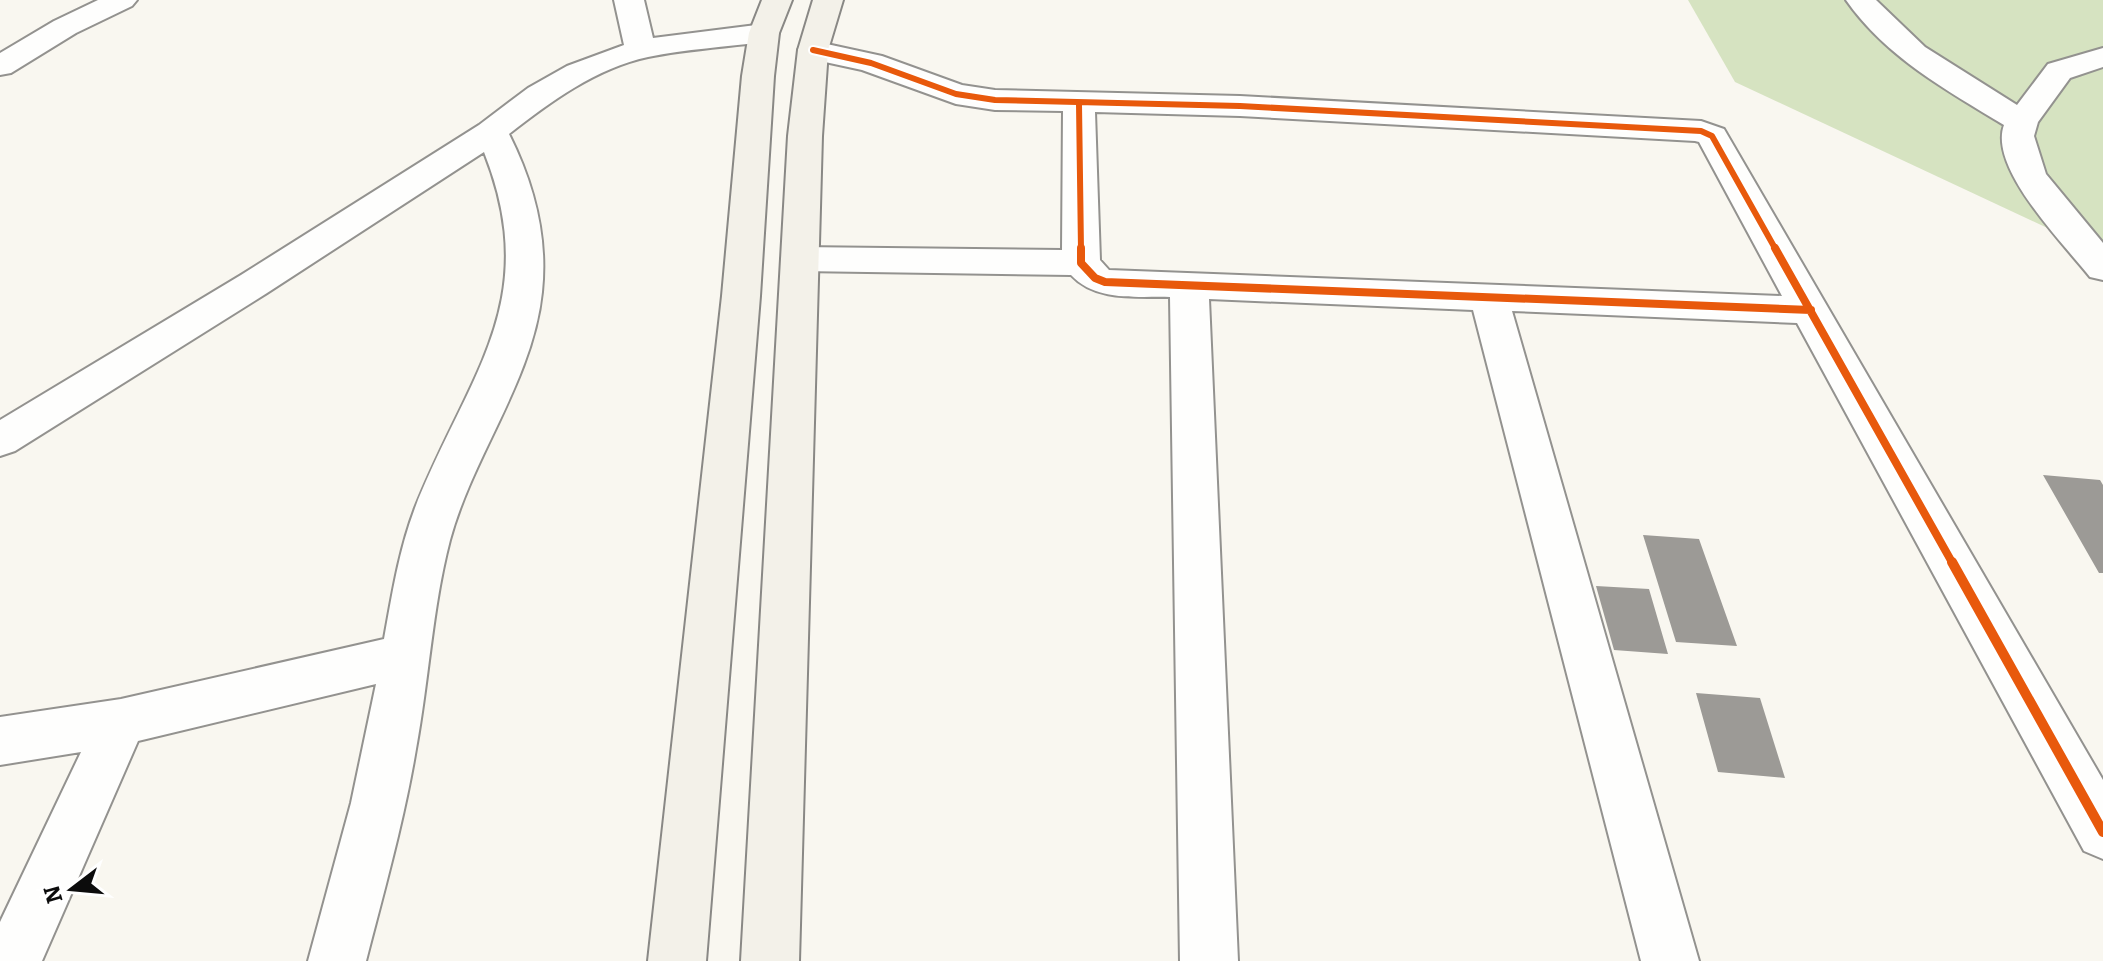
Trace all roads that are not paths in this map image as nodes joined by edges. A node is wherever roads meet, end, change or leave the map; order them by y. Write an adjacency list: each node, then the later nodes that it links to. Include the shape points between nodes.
1 (122, 0): 9 (street)
2 (629, 0): 6 (street)
3 (828, 0): 7 (main road)
4 (1861, 0): 11 (street, via 1880,28 1942,74)
5 (771, 17): 6 (street); 26 (main road)
6 (640, 49): 12 (street, via 578,73)
7 (813, 50): 10 (street, via 871,63 956,94); 13 (main road)
8 (2103, 57): 11 (street, via 2059,71)
9 (0, 66)
10 (1079, 104): 14 (street); 18 (street, via 1240,106 1701,131 1719,145)
11 (2022, 122): 15 (street, via 2017,136 2029,176)
12 (491, 132): 19 (street); 20 (street, via 517,192 526,263 523,296 497,379 468,434 431,528)
13 (800, 259): 14 (street); 27 (main road)
14 (1081, 263): 16 (street, via 1105,282)
15 (2103, 268)
16 (1189, 284): 17 (street); 28 (street)
17 (1489, 299): 18 (street); 29 (street)
18 (1811, 310): 23 (street)
19 (0, 440)
20 (406, 655): 21 (street); 25 (street, via 389,752)
21 (121, 722): 22 (street); 24 (street)
22 (0, 741)
23 (2103, 832)
24 (12, 961)
25 (337, 961)
26 (677, 961)
27 (770, 961)
28 (1209, 961)
29 (1670, 961)

